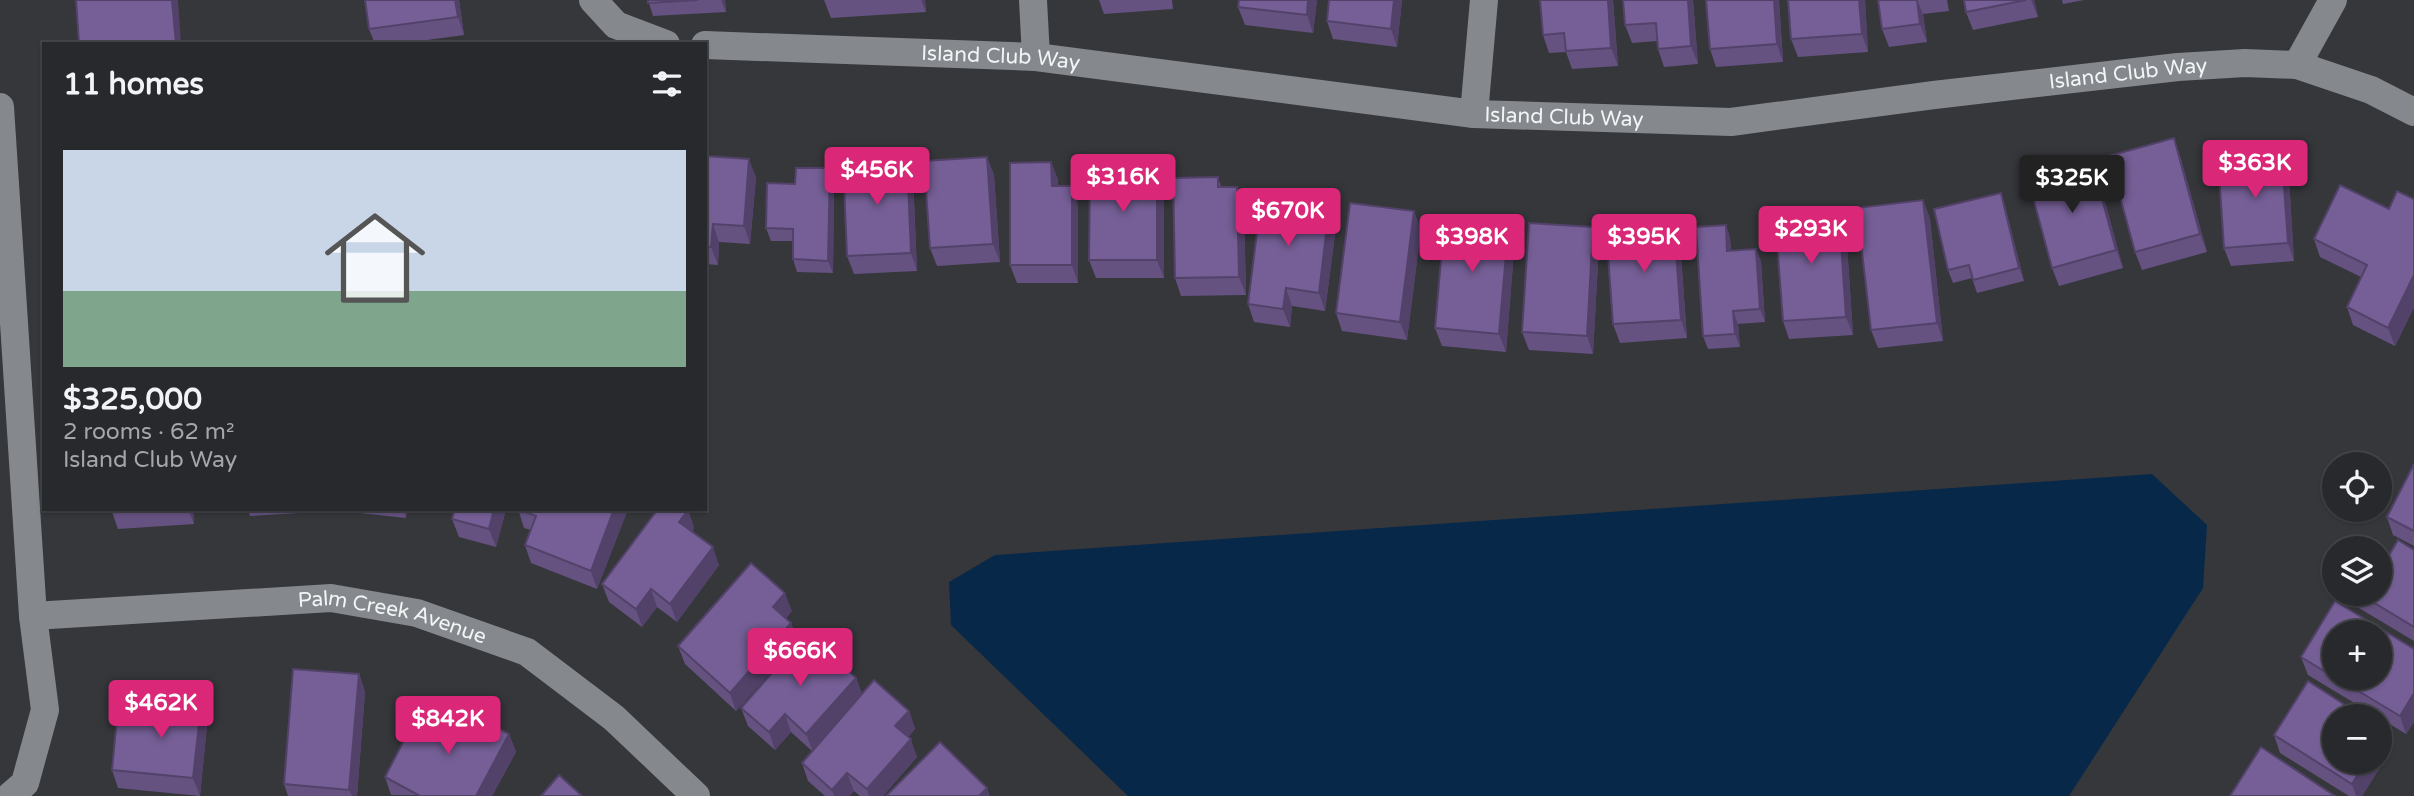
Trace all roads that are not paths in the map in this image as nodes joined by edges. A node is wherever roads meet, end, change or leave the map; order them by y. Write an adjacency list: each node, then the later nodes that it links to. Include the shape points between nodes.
1 (593, 0): 5 (street, via 616,25)
2 (1033, 0): 7 (street)
3 (1484, 0): 11 (street)
4 (2333, 0): 8 (street)
5 (661, 42)
6 (707, 45): 7 (street, Island Club Way)
7 (1036, 57): 11 (street, Island Club Way)
8 (2297, 65): 10 (street, Island Club Way, via 2371,90); 11 (street, Island Club Way, via 2178,67 1731,122)
9 (0, 107): 12 (street)
10 (2414, 111)
11 (1474, 114)
12 (33, 616): 13 (street, via 45,710 25,783); 14 (street, Palm Creek Avenue, via 331,598 417,613 527,652 614,718)
13 (10, 796)
14 (696, 796)

